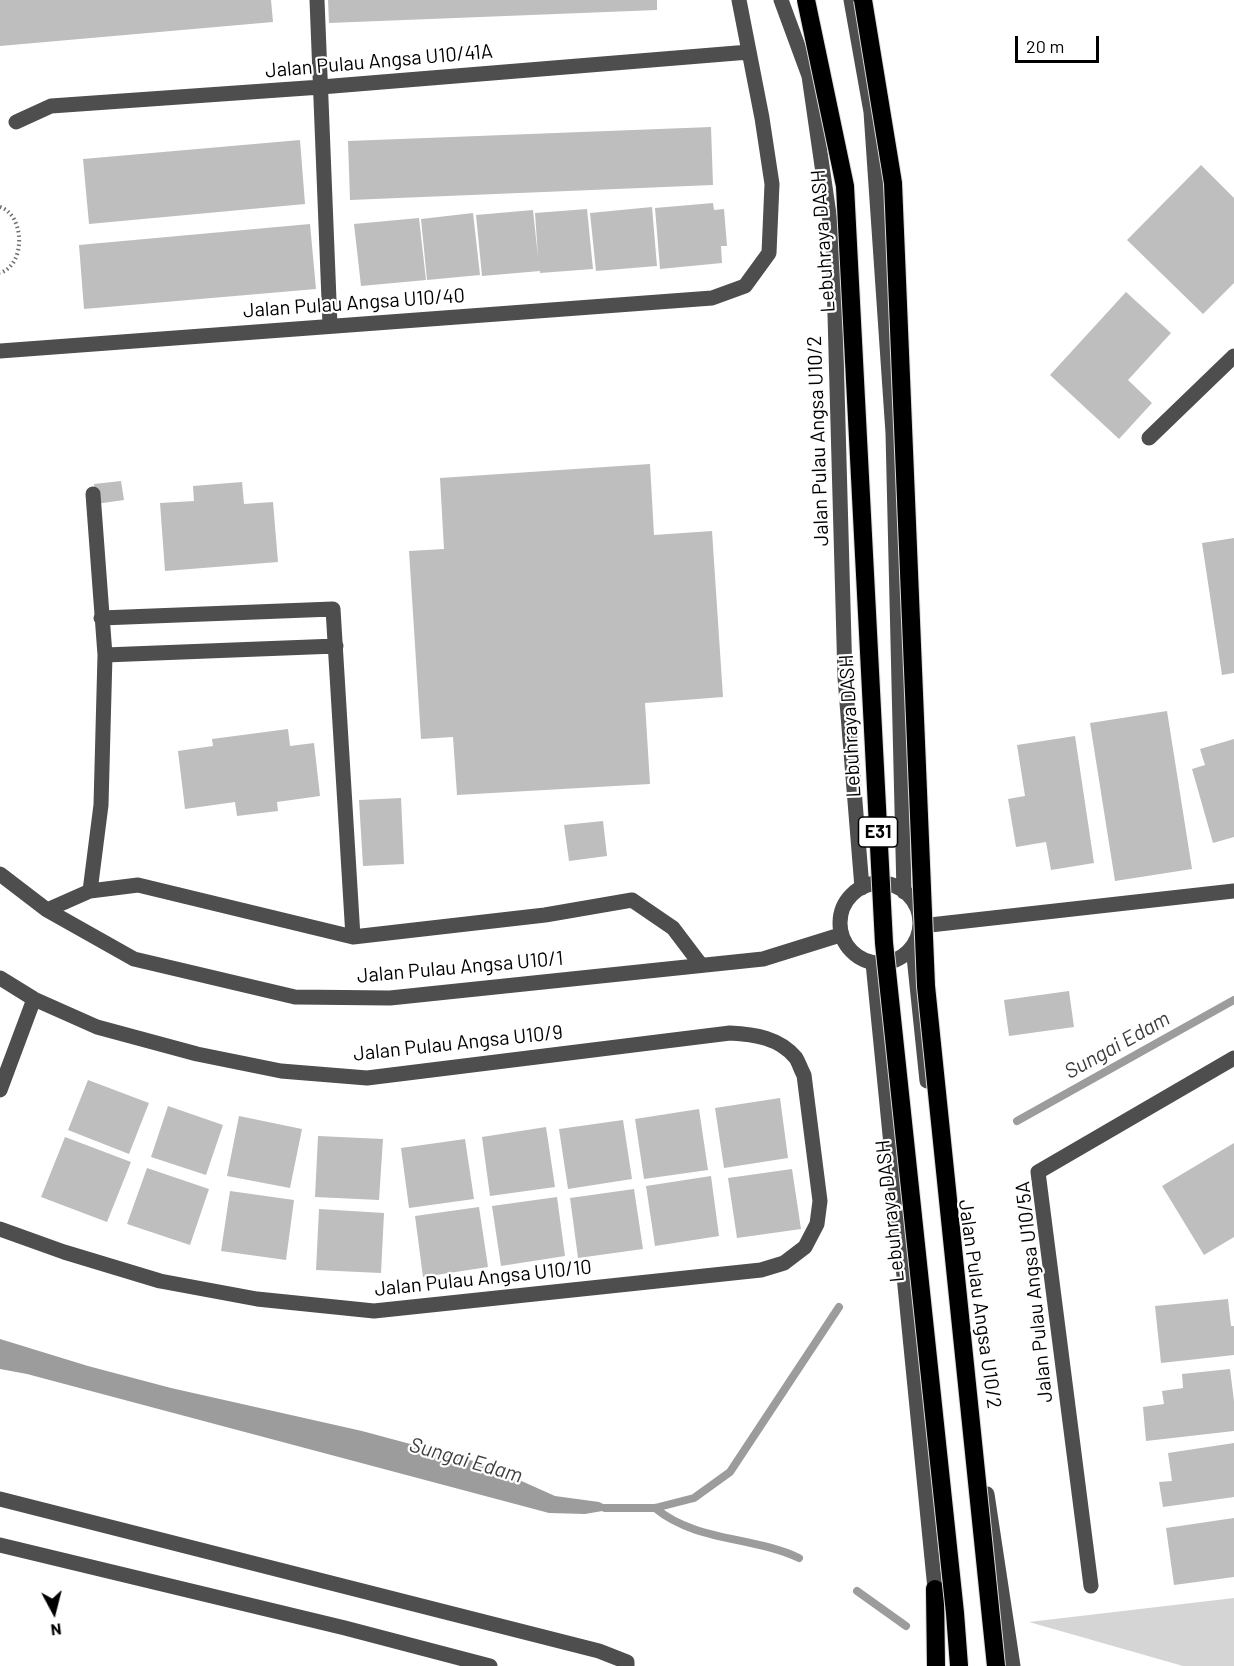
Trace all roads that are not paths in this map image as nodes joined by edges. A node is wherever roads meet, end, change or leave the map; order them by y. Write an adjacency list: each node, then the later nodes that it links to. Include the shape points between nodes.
1 (318, 0): 8 (street)
2 (738, 0): 7 (street, Jalan Pulau Angsa U10/40)
3 (781, 0): 19 (street, Jalan Pulau Angsa U10/2, via 809,76 833,242 845,678)
4 (806, 0): 43 (highway, Lebuhraya DASH / E31, bridge, via 845,186 884,943)
5 (850, 0): 22 (street, via 871,112 893,433)
6 (863, 0): 44 (highway, E31, bridge, via 893,183 926,986)
7 (749, 52): 8 (street, Jalan Pulau Angsa U10/41A); 10 (street, Jalan Pulau Angsa U10/40, via 772,184 769,253 745,286 712,298)
8 (321, 87): 9 (street, Jalan Pulau Angsa U10/41A, via 51,106); 10 (street)
9 (16, 122)
10 (330, 325): 11 (street, Jalan Pulau Angsa U10/40)
11 (0, 351)
12 (1234, 356): 13 (street)
13 (1149, 438)
14 (93, 494): 15 (street)
15 (101, 618): 16 (street, via 333,609); 17 (street)
16 (336, 646): 17 (street); 26 (street)
17 (105, 655): 20 (street, via 101,805)
18 (0, 874): 23 (street, Jalan Pulau Angsa U10/1)
19 (862, 888): 22 (street, via 874,882 898,886); 25 (street, via 853,892 840,912)
20 (90, 891): 23 (street); 26 (street, via 138,885)
21 (1234, 891): 24 (street)
22 (904, 892): 24 (street, via 915,903)
23 (47, 910): 29 (street, Jalan Pulau Angsa U10/1, via 134,959 295,997 390,998)
24 (921, 926): 27 (street)
25 (840, 935): 28 (street, via 852,953); 29 (street, Jalan Pulau Angsa U10/1, via 763,959)
26 (353, 937): 29 (street, via 545,915 632,900 673,928)
27 (913, 947): 28 (street, via 895,961); 45 (street, Jalan Pulau Angsa U10/2, via 928,1092)
28 (873, 963): 39 (street)
29 (701, 965)
30 (0, 978): 31 (street, Jalan Pulau Angsa U10/9)
31 (34, 999): 33 (street); 34 (street, Jalan Pulau Angsa U10/9, via 97,1027 197,1054 281,1071 367,1078 730,1033 755,1034 779,1044 796,1058 804,1075)
32 (1232, 1064): 38 (street, Jalan Pulau Angsa U10/5A, via 1038,1172)
33 (0, 1090)
34 (814, 1153): 35 (street, Jalan Pulau Angsa U10/10, via 820,1201 817,1224 806,1247 784,1263 761,1270 374,1311 257,1299 160,1281)
35 (0, 1229)
36 (0, 1499): 41 (street, via 599,1651 627,1662)
37 (0, 1545): 40 (street)
38 (1091, 1586)
39 (935, 1589): 42 (highway)
40 (490, 1666)
41 (627, 1666)
42 (936, 1666)
43 (958, 1666)
44 (996, 1666)
45 (1013, 1666)

